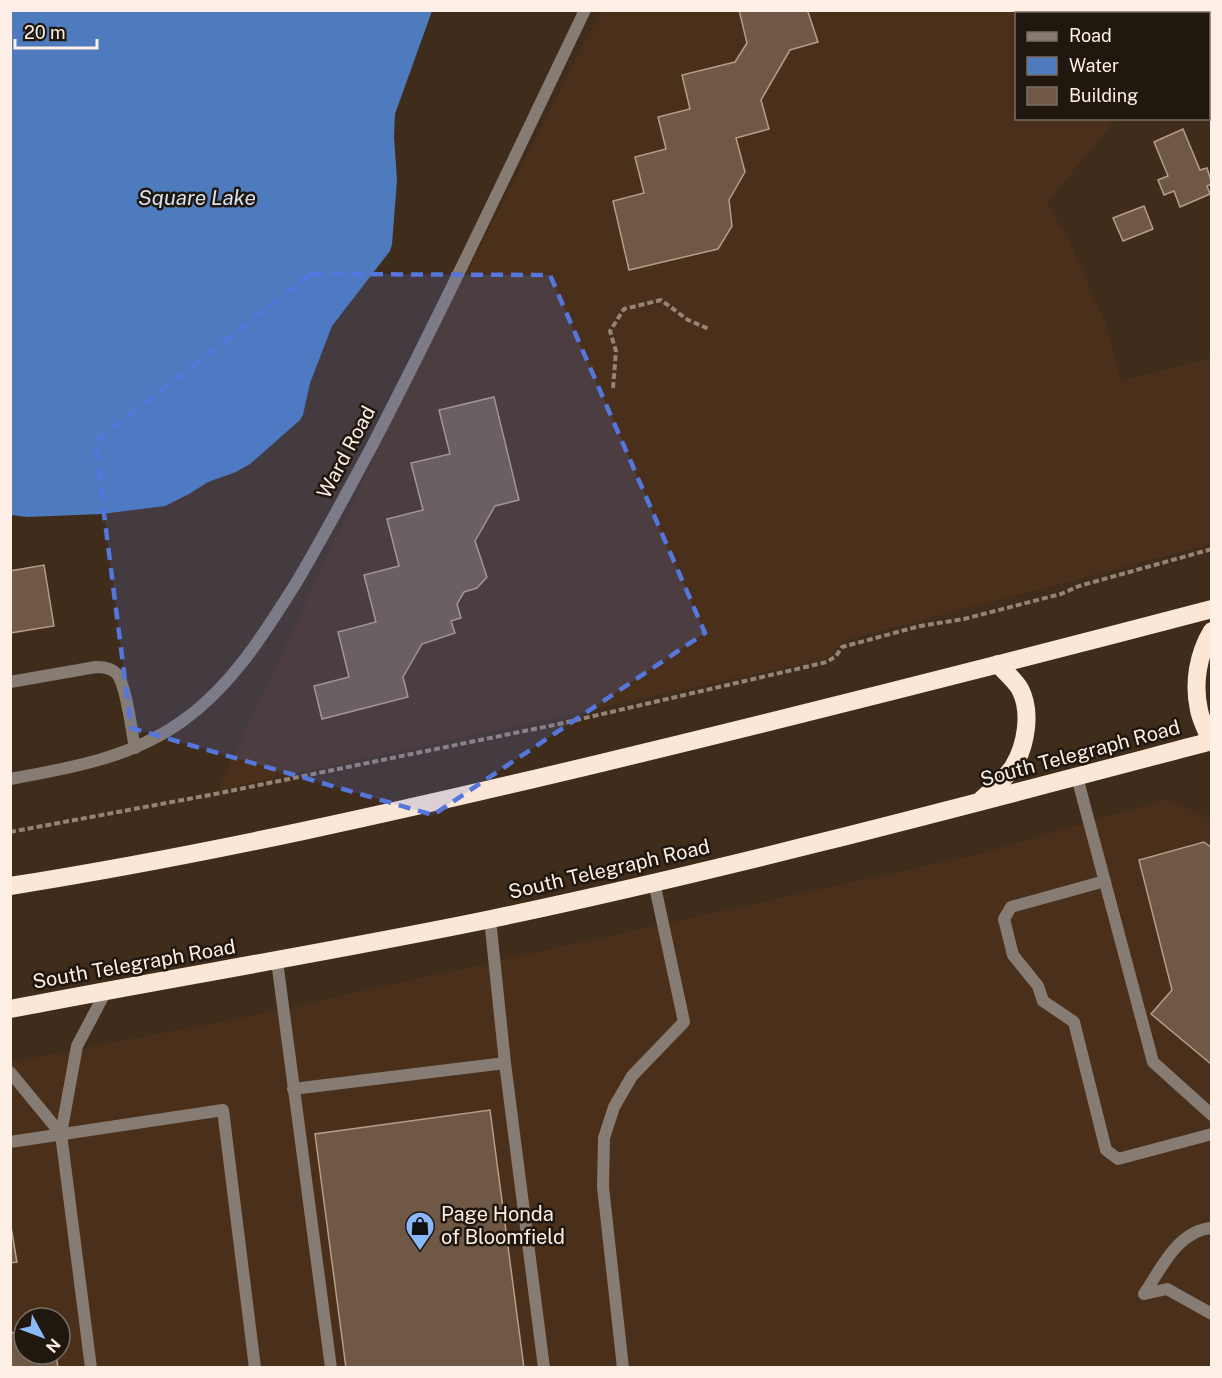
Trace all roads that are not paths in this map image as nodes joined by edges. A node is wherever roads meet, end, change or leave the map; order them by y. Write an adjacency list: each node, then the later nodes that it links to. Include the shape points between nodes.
1 (585, 10): 7 (street, Ward Road, via 388,413 341,504 276,615 244,662 204,703 181,722)
2 (1212, 609): 4 (highway)
3 (1212, 631): 6 (highway, via 1204,645 1196,678 1199,711)
4 (998, 664): 10 (highway, via 1019,688 1026,723 1013,767); 13 (highway, via 400,810)
5 (10, 682): 7 (street, via 96,667 113,671 122,682)
6 (1211, 741): 8 (highway, South Telegraph Road)
7 (135, 748): 9 (street, Ward Road, via 76,767)
8 (1077, 777): 10 (highway, South Telegraph Road); 11 (street)
9 (10, 779)
10 (979, 802): 12 (highway, South Telegraph Road)
11 (1106, 881): 21 (street, via 1153,1062); 23 (street, via 1011,907 1004,919 1012,956 1038,986 1043,1001 1074,1022 1106,1150 1118,1159)
12 (654, 882): 14 (highway, South Telegraph Road); 31 (street, via 684,1022 632,1076 614,1107 604,1138 603,1187)
13 (14, 887)
14 (490, 919): 15 (highway, South Telegraph Road); 18 (street)
15 (277, 961): 16 (highway, South Telegraph Road); 20 (street)
16 (106, 991): 17 (highway, South Telegraph Road); 22 (street, via 77,1046)
17 (10, 1009)
18 (505, 1063): 20 (street); 30 (street)
19 (10, 1072): 22 (street)
20 (293, 1089): 29 (street)
21 (1212, 1115)
22 (61, 1134): 24 (street); 27 (street); 28 (street, via 223,1110)
23 (1212, 1134)
24 (10, 1142)
25 (1212, 1228): 26 (street, via 1203,1228 1178,1242 1144,1294 1167,1289)
26 (1212, 1314)
27 (90, 1368)
28 (255, 1368)
29 (331, 1368)
30 (544, 1368)
31 (623, 1368)

